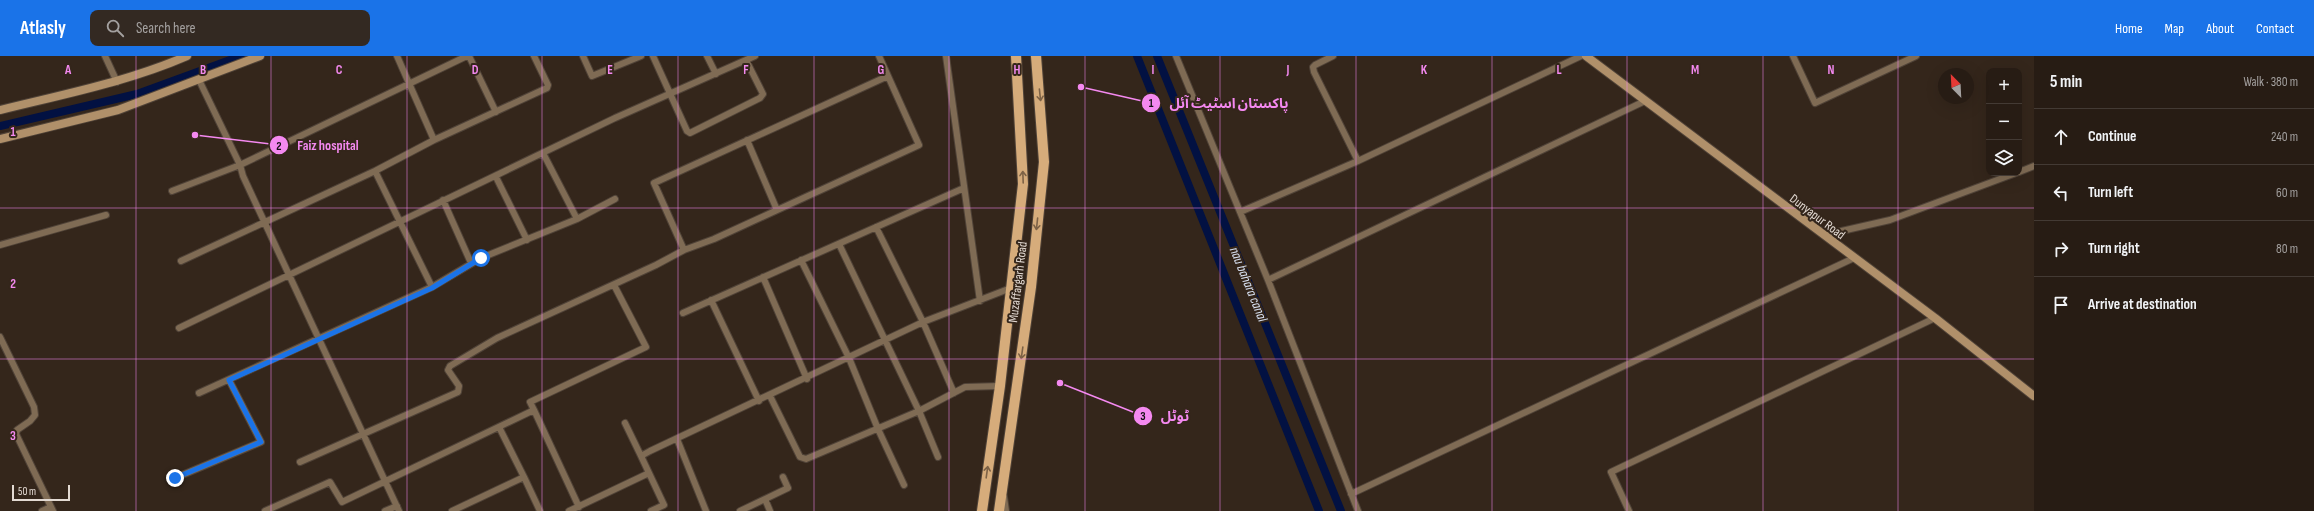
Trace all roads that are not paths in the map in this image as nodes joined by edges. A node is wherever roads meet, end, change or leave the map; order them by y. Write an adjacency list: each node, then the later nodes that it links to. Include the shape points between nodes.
1 (105, 56): 26 (street)
2 (187, 56): 26 (main road)
3 (260, 56): 25 (main road)
4 (397, 56): 27 (street)
5 (468, 56): 27 (street); 31 (street)
6 (534, 56): 31 (street, via 548,85 547,88)
7 (582, 56): 8 (street, via 592,76)
8 (641, 56)
9 (653, 56): 28 (street)
10 (708, 56): 23 (street)
11 (755, 56): 22 (street)
12 (879, 56): 24 (street)
13 (946, 56): 43 (street)
14 (1016, 56): 68 (main road, Muzaffargarh Road, one-way to 14, via 1023,184)
15 (1036, 56): 103 (main road, Muzaffargarh Road, one-way to 103, via 1044,162 1031,287)
16 (1176, 56): 48 (street)
17 (1333, 56): 36 (street, via 1313,67 1314,72)
18 (1581, 56): 36 (street)
19 (1586, 56): 29 (main road, Dunyapur Road)
20 (1793, 56): 21 (street, via 1815,103)
21 (1916, 56)
22 (746, 60): 23 (street); 28 (street, via 764,94 690,133 686,131)
23 (716, 74): 28 (street)
24 (888, 76): 34 (street); 47 (street, via 918,145)
25 (199, 80): 32 (main road, via 118,110); 37 (street)
26 (117, 82): 30 (main road)
27 (409, 84): 33 (street); 37 (street)
28 (670, 94): 35 (street)
29 (1645, 101): 54 (main road, Dunyapur Road); 65 (street)
30 (0, 110)
31 (496, 112): 33 (street)
32 (0, 139)
33 (434, 140): 39 (street)
34 (747, 140): 47 (street); 58 (street, via 654,183)
35 (543, 153): 42 (street); 50 (street)
36 (1358, 160): 48 (street)
37 (240, 165): 44 (street); 51 (street)
38 (2034, 166): 40 (street)
39 (375, 171): 51 (street); 52 (street)
40 (2022, 171)
41 (2008, 176): 54 (street, via 1890,220)
42 (496, 177): 46 (street); 55 (street)
43 (964, 188): 53 (street); 70 (street)
44 (172, 191)
45 (615, 199): 50 (street)
46 (443, 200): 52 (street); 62 (street)
47 (777, 210): 58 (street)
48 (1240, 212): 65 (street)
49 (106, 215): 57 (street)
50 (577, 219): 55 (street)
51 (265, 222): 61 (street); 63 (street)
52 (399, 222): 63 (street); 67 (street)
53 (876, 227): 56 (street); 73 (street)
54 (1824, 235): 59 (main road, Dunyapur Road)
55 (527, 240): 62 (street)
56 (839, 244): 60 (street); 77 (street)
57 (0, 245)
58 (684, 250): 66 (street)
59 (1854, 258): 72 (main road, Dunyapur Road); 104 (street)
60 (801, 260): 64 (street); 78 (street)
61 (181, 261)
62 (472, 263): 67 (street)
63 (289, 275): 74 (street); 76 (street)
64 (763, 277): 69 (street); 79 (street)
65 (1268, 280): 104 (street)
66 (614, 285): 87 (street, via 646,348 530,402); 92 (street, via 497,338 450,366 448,370 459,386 458,392)
67 (432, 288): 76 (street)
68 (1011, 288): 70 (street); 81 (main road, Muzaffargarh Road)
69 (711, 300): 71 (street); 86 (street)
70 (980, 301): 73 (street)
71 (683, 313)
72 (1935, 318): 85 (main road, Dunyapur Road); 123 (street, via 1611,472)
73 (923, 322): 77 (street); 83 (street)
74 (179, 328)
75 (0, 337): 108 (street, via 34,407 35,415 16,430 16,434)
76 (318, 338): 80 (street); 92 (street)
77 (886, 342): 78 (street); 88 (street)
78 (849, 358): 79 (street); 91 (street)
79 (807, 379): 84 (street)
80 (229, 380): 82 (street); 100 (street, via 261,442)
81 (1000, 386): 83 (street, via 965,387); 119 (main road, Muzaffargarh Road, one-way to 81)
82 (199, 393)
83 (954, 393): 88 (street)
84 (770, 396): 86 (street); 91 (street, via 800,457 806,459)
85 (2034, 396)
86 (759, 401): 93 (street)
87 (534, 410): 90 (street); 106 (street)
88 (919, 411): 91 (street); 95 (street)
89 (625, 423): 94 (street)
90 (499, 427): 98 (street); 101 (street)
91 (878, 429): 102 (street)
92 (365, 434): 96 (street); 101 (street)
93 (677, 439): 94 (street); 116 (street)
94 (641, 456): 97 (street)
95 (938, 457)
96 (300, 462)
97 (649, 473): 106 (street); 115 (street, via 664,505)
98 (524, 477): 112 (street); 113 (street)
99 (783, 477): 105 (street, via 788,488)
100 (175, 478)
101 (386, 481): 107 (street); 110 (street, via 342,502 330,482)
102 (904, 485)
103 (1003, 489): 120 (main road, Muzaffargarh Road); 121 (street)
104 (1351, 494): 122 (street)
105 (765, 499): 117 (street); 118 (street)
106 (579, 506): 114 (street)
107 (398, 508): 111 (street)
108 (52, 509): 109 (street)
109 (42, 511)
110 (265, 511)
111 (385, 511)
112 (452, 511)
113 (540, 511)
114 (569, 511)
115 (651, 511)
116 (706, 511)
117 (740, 511)
118 (770, 511)
119 (982, 511)
120 (999, 511)
121 (1006, 511)
122 (1358, 511)
123 (1628, 511)

